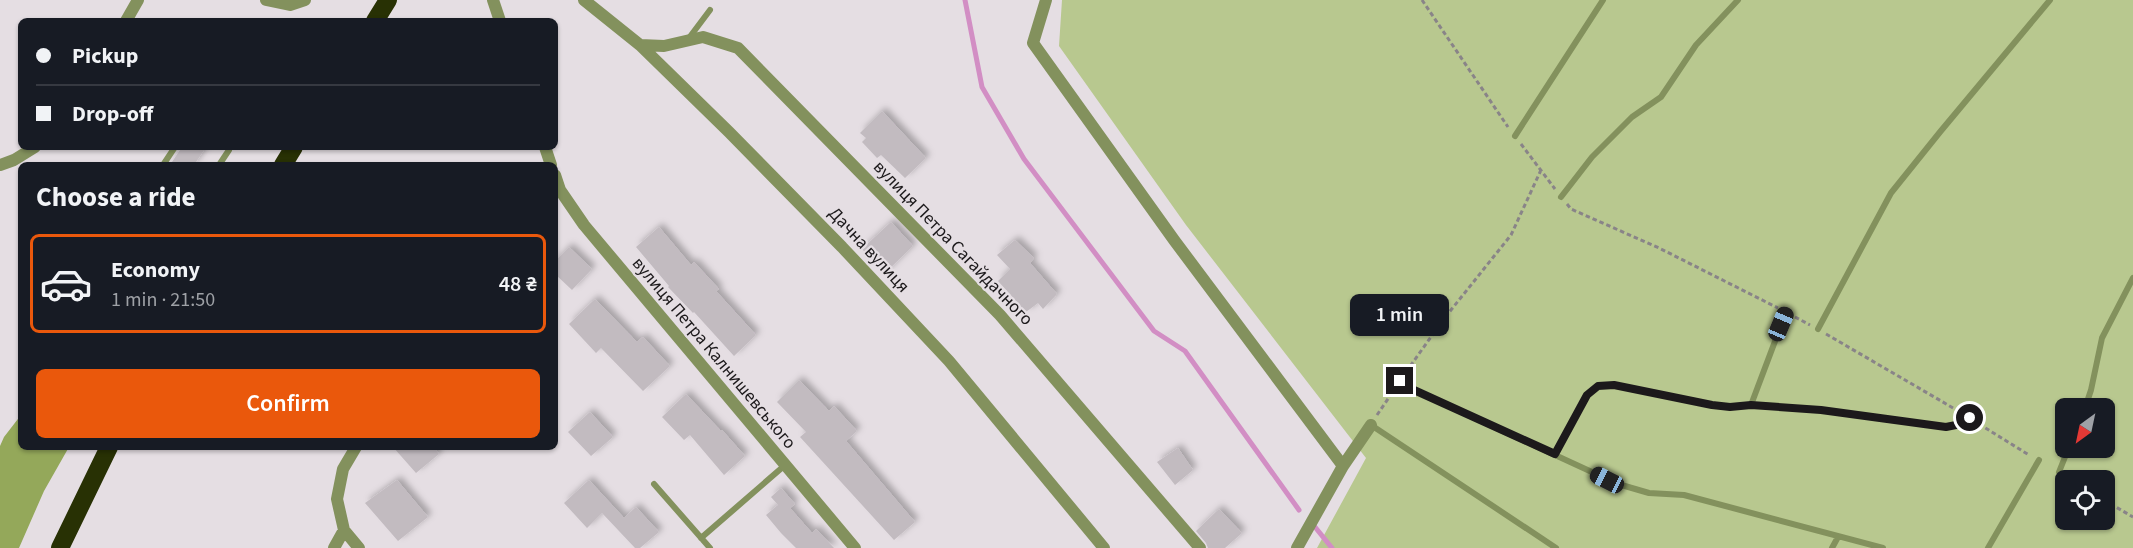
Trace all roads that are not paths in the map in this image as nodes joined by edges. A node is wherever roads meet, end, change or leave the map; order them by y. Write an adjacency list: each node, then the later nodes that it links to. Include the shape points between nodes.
1 (138, 0): 12 (street)
2 (266, 0): 3 (street, via 290,4)
3 (305, 0)
4 (388, 0): 13 (highway)
5 (493, 0): 14 (street)
6 (584, 0): 16 (street, Дачна вулиця)
7 (1046, 0): 37 (street, via 1033,43)
8 (1603, 0): 17 (lane)
9 (1738, 0): 23 (lane, via 1696,45 1661,97 1632,117 1592,157)
10 (2050, 0): 26 (lane, via 1891,193)
11 (710, 10): 15 (lane)
12 (128, 18)
13 (377, 18)
14 (499, 18)
15 (687, 40): 16 (street, вулиця Петра Сагайдачного, via 664,46); 48 (street, вулиця Петра Сагайдачного, via 703,37 738,48 1000,315)
16 (640, 45): 47 (street, Дачна вулиця, via 842,246 949,361)
17 (1515, 136)
18 (30, 150): 21 (street)
19 (229, 150): 20 (lane)
20 (221, 162)
21 (0, 165)
22 (558, 194): 36 (street, вулиця Петра Калнишевського)
23 (1561, 197)
24 (2133, 278): 28 (lane, via 2102,338)
25 (1786, 312): 29 (lane)
26 (1818, 329)
27 (1400, 381): 34 (lane)
28 (2088, 398)
29 (1751, 405): 30 (lane, via 1946,427); 34 (lane, via 1712,405 1603,385 1587,395)
30 (1970, 418)
31 (1371, 425): 37 (street); 50 (lane)
32 (108, 450): 42 (highway)
33 (354, 450): 39 (street, via 343,469 337,499)
34 (1555, 454): 40 (lane, via 1636,490 1684,495)
35 (2039, 460): 53 (lane)
36 (784, 466): 41 (lane); 46 (street, вулиця Петра Калнишевського)
37 (1343, 466): 49 (street)
38 (654, 484): 41 (lane)
39 (344, 530): 43 (street); 44 (street)
40 (1839, 537): 51 (lane); 52 (lane)
41 (701, 538): 45 (lane)
42 (60, 548)
43 (334, 548)
44 (359, 548)
45 (710, 548)
46 (855, 548)
47 (1104, 548)
48 (1200, 548)
49 (1297, 548)
50 (1556, 548)
51 (1832, 548)
52 (1883, 548)
53 (1988, 548)

